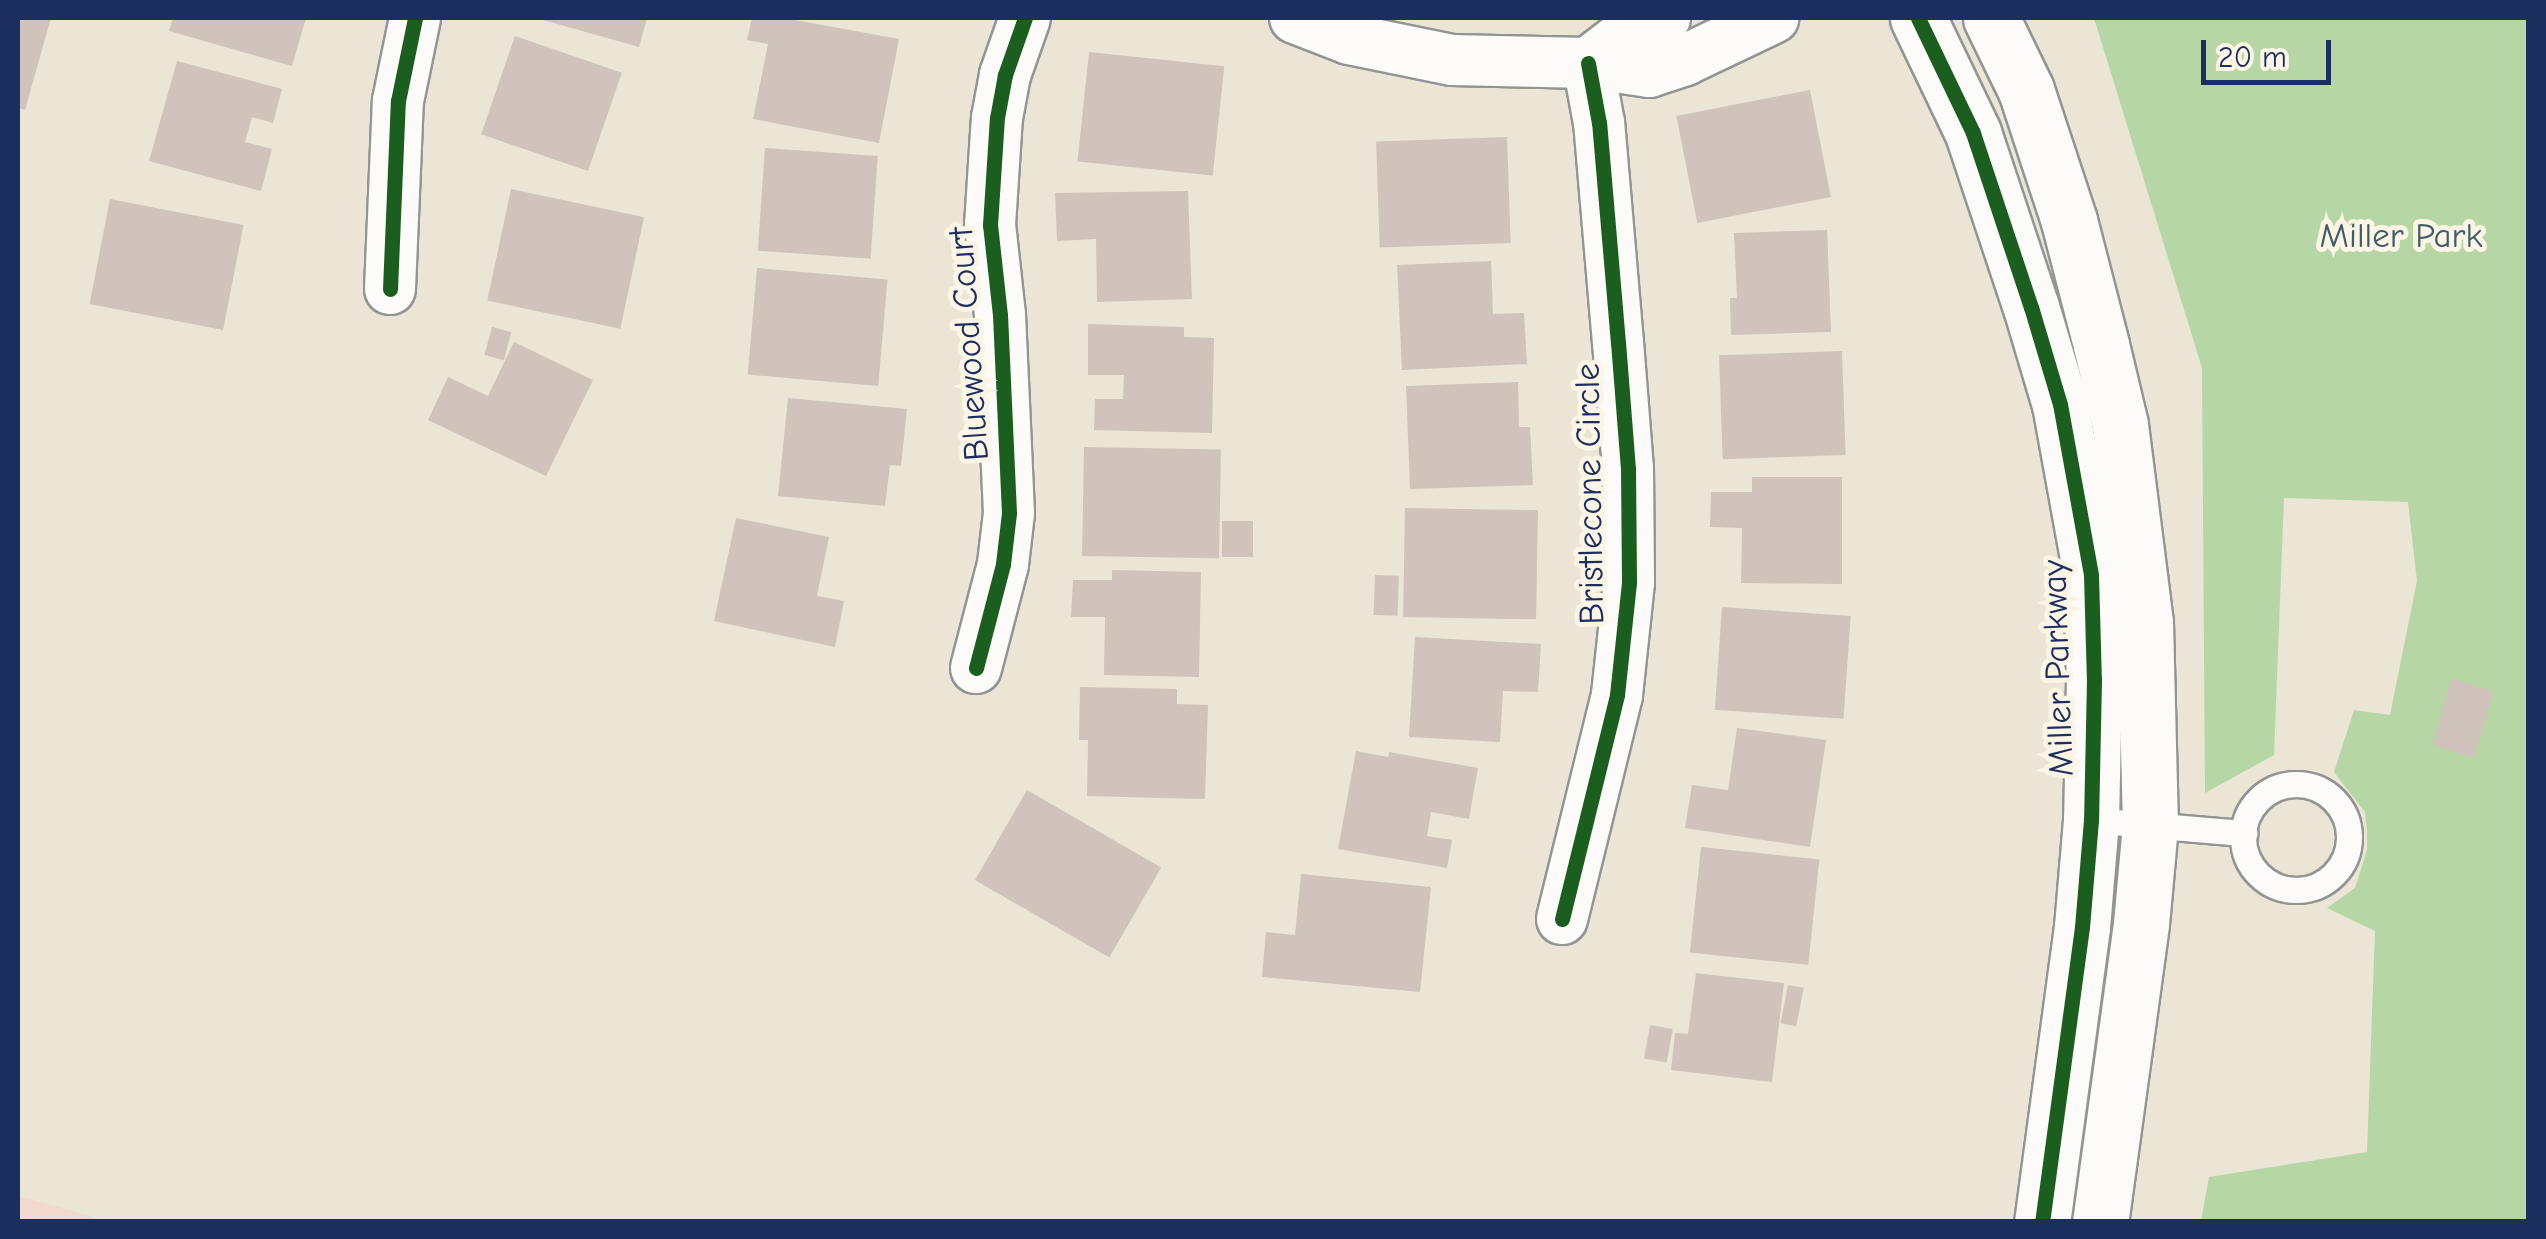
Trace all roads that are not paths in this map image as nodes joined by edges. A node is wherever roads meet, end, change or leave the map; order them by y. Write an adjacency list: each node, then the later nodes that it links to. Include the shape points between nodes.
1 (415, 18): 9 (street, via 398,101)
2 (1025, 18): 10 (street, Bluewood Court, via 996,118 990,225 1009,513)
3 (1295, 18): 8 (street, via 1348,39 1452,60)
4 (1665, 18): 8 (street, via 1631,30)
5 (1918, 18): 11 (street, Miller Parkway, via 1974,133 2060,404 2090,575)
6 (1991, 18): 12 (street, via 2026,90 2069,221 2120,425 2145,622)
7 (1751, 22): 8 (street, via 1649,72)
8 (1588, 63): 14 (street, Bristlecone Circle, via 1628,469 1629,582 1617,694)
9 (390, 290)
10 (976, 668)
11 (2090, 820): 12 (lane); 15 (street, Miller Parkway)
12 (2150, 826): 13 (lane); 16 (street)
13 (2244, 833): 13 (lane, via 2258,874 2289,890 2322,884 2346,858 2350,842 2342,808 2314,786 2296,783 2263,795)
14 (1562, 919)
15 (2042, 1222)
16 (2100, 1222)

